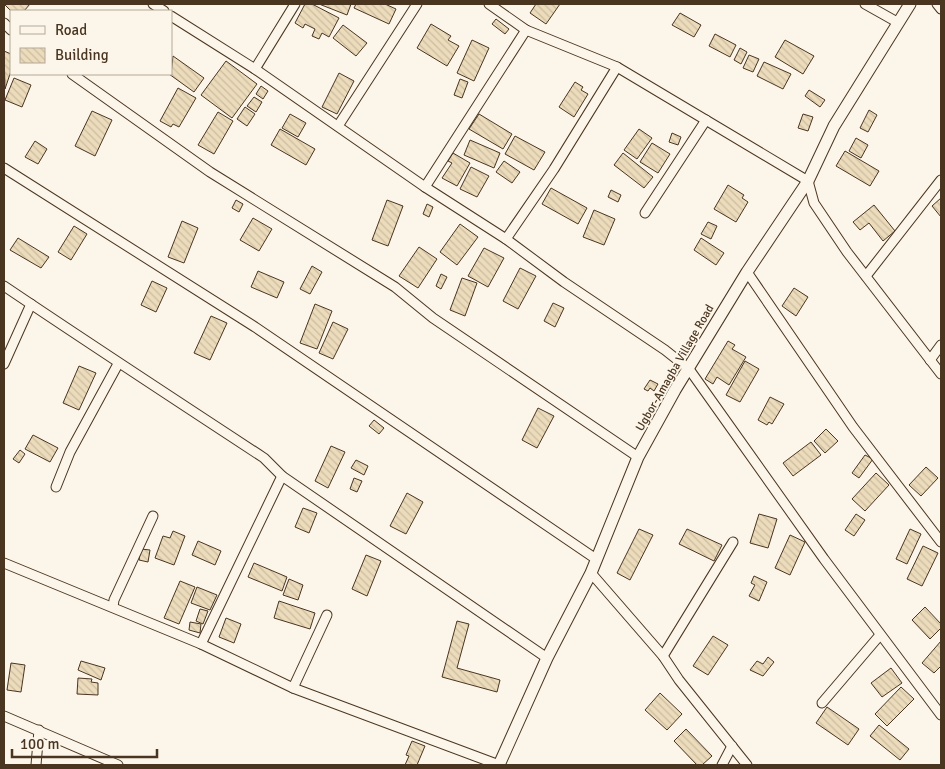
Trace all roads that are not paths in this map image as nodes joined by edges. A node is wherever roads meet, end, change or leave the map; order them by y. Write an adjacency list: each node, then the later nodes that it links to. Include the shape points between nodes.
1 (295, 4): 13 (street)
2 (417, 4): 16 (street)
3 (488, 4): 7 (street)
4 (866, 4): 10 (street)
5 (910, 4): 10 (street, Ugbor-Amagba Village Road)
6 (937, 4): 8 (street)
7 (502, 7): 11 (street)
8 (941, 9)
9 (172, 17): 13 (street)
10 (897, 22): 19 (street, Ugbor-Amagba Village Road, via 834,126)
11 (526, 30): 12 (street); 20 (street)
12 (617, 67): 15 (street); 22 (street)
13 (255, 70): 16 (street)
14 (73, 75): 33 (street, via 210,172 395,287 433,318)
15 (706, 120): 19 (street); 21 (street)
16 (338, 126): 20 (street)
17 (4, 168): 39 (street, via 255,327)
18 (941, 180): 24 (street)
19 (808, 181): 23 (street, Ugbor-Amagba Village Road); 24 (street, via 814,203)
20 (425, 187): 22 (street)
21 (645, 213)
22 (506, 239): 31 (street)
23 (747, 272): 31 (street, Ugbor-Amagba Village Road); 38 (street, via 853,427)
24 (866, 276): 28 (street)
25 (4, 286): 26 (street)
26 (31, 304): 29 (street); 30 (street)
27 (941, 345): 28 (street)
28 (930, 360): 32 (street)
29 (4, 364)
30 (118, 364): 34 (street, via 264,458); 35 (street, via 70,452)
31 (690, 369): 33 (street, Ugbor-Amagba Village Road); 44 (street)
32 (941, 374)
33 (638, 457): 39 (street, Ugbor-Amagba Village Road)
34 (282, 476): 45 (street); 47 (street)
35 (56, 487)
36 (153, 516): 42 (street)
37 (733, 542): 46 (street)
38 (941, 542)
39 (596, 560): 41 (street, Ugbor-Amagba Village Road)
40 (4, 562): 42 (street)
41 (591, 573): 46 (street); 47 (street, Ugbor-Amagba Village Road)
42 (113, 607): 45 (street)
43 (327, 615): 48 (street)
44 (880, 635): 49 (street); 50 (street)
45 (201, 644): 48 (street)
46 (663, 656): 53 (street)
47 (547, 658): 56 (street, Ugbor-Amagba Village Road)
48 (293, 688): 56 (street)
49 (822, 703)
50 (941, 715)
51 (4, 716): 52 (street)
52 (39, 730): 54 (street); 55 (street)
53 (732, 746): 57 (street); 58 (street)
54 (36, 765)
55 (118, 765)
56 (499, 765)
57 (722, 765)
58 (747, 765)

